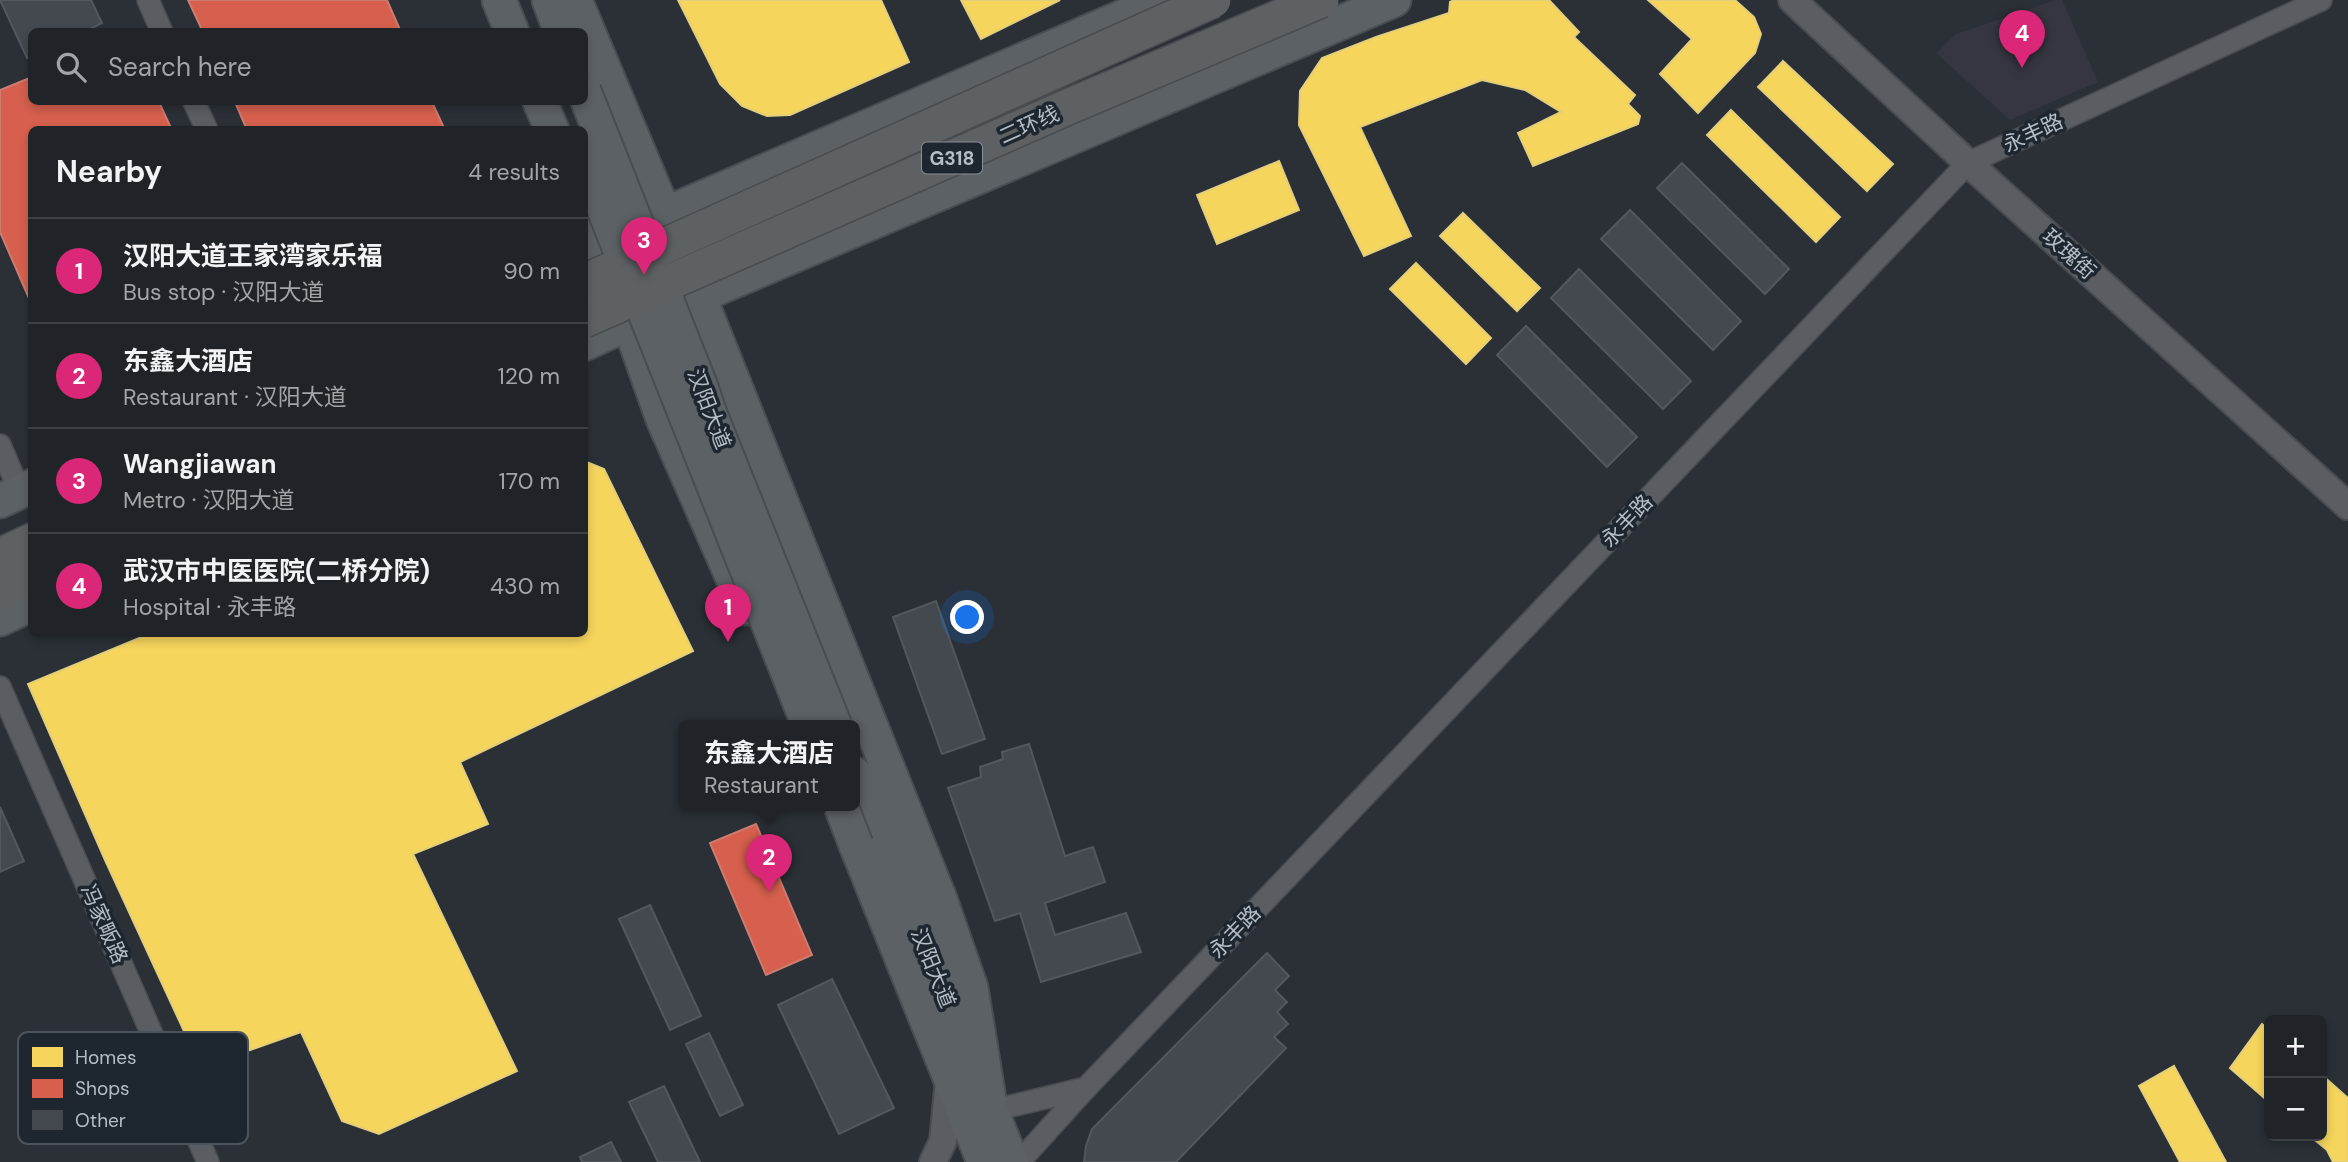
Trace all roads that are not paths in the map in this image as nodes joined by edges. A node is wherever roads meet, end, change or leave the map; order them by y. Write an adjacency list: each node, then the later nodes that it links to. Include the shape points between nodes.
1 (148, 0): 12 (street)
2 (499, 0): 13 (main road)
3 (522, 0): 14 (main road)
4 (548, 0): 15 (main road)
5 (575, 0): 16 (main road)
6 (1162, 0): 27 (main road)
7 (1213, 0): 30 (highway, 二环线 / G318, bridge)
8 (1321, 0): 32 (highway, 二环线 / G318, bridge)
9 (1394, 0): 31 (main road)
10 (1792, 0): 25 (street, 玫瑰街)
11 (2320, 0): 25 (street, 永丰路)
12 (160, 28)
13 (510, 28)
14 (532, 28)
15 (559, 28)
16 (587, 28)
17 (588, 31): 27 (main road)
18 (588, 101): 47 (main road, 汉阳大道, bridge)
19 (195, 105): 22 (street)
20 (541, 105): 23 (main road)
21 (563, 105): 24 (main road)
22 (205, 126)
23 (550, 126)
24 (571, 126)
25 (1968, 163): 37 (street, 玫瑰街); 55 (street, 永丰路)
26 (588, 169): 46 (main road, 汉阳大道, bridge)
27 (664, 215): 29 (main road); 31 (main road)
28 (588, 226): 29 (main road)
29 (592, 246): 33 (main road)
30 (588, 280)
31 (699, 296): 33 (main road); 56 (main road, via 940,899 971,988)
32 (588, 318)
33 (629, 323): 34 (main road); 45 (main road, via 663,418)
34 (588, 342)
35 (0, 445): 36 (street)
36 (17, 493)
37 (2348, 506)
38 (28, 543): 39 (highway)
39 (0, 556)
40 (28, 575): 41 (highway)
41 (0, 588)
42 (28, 606): 43 (main road)
43 (0, 619)
44 (0, 687): 53 (street, 冯家畈路)
45 (795, 720)
46 (807, 720)
47 (833, 720)
48 (860, 798): 51 (main road, 汉阳大道)
49 (835, 811): 52 (main road, 汉阳大道)
50 (845, 811): 51 (main road, 汉阳大道, bridge)
51 (869, 842): 52 (main road, 汉阳大道); 56 (main road, 汉阳大道)
52 (912, 985): 54 (main road, 汉阳大道)
53 (151, 1032)
54 (949, 1080): 59 (street, via 943,1141); 60 (main road, 汉阳大道)
55 (1086, 1088): 56 (street); 62 (street, 永丰路)
56 (990, 1111): 61 (main road, 汉阳大道)
57 (200, 1144): 58 (street, 冯家畈路)
58 (208, 1162)
59 (933, 1162)
60 (984, 1162)
61 (1012, 1162)
62 (1018, 1162)

